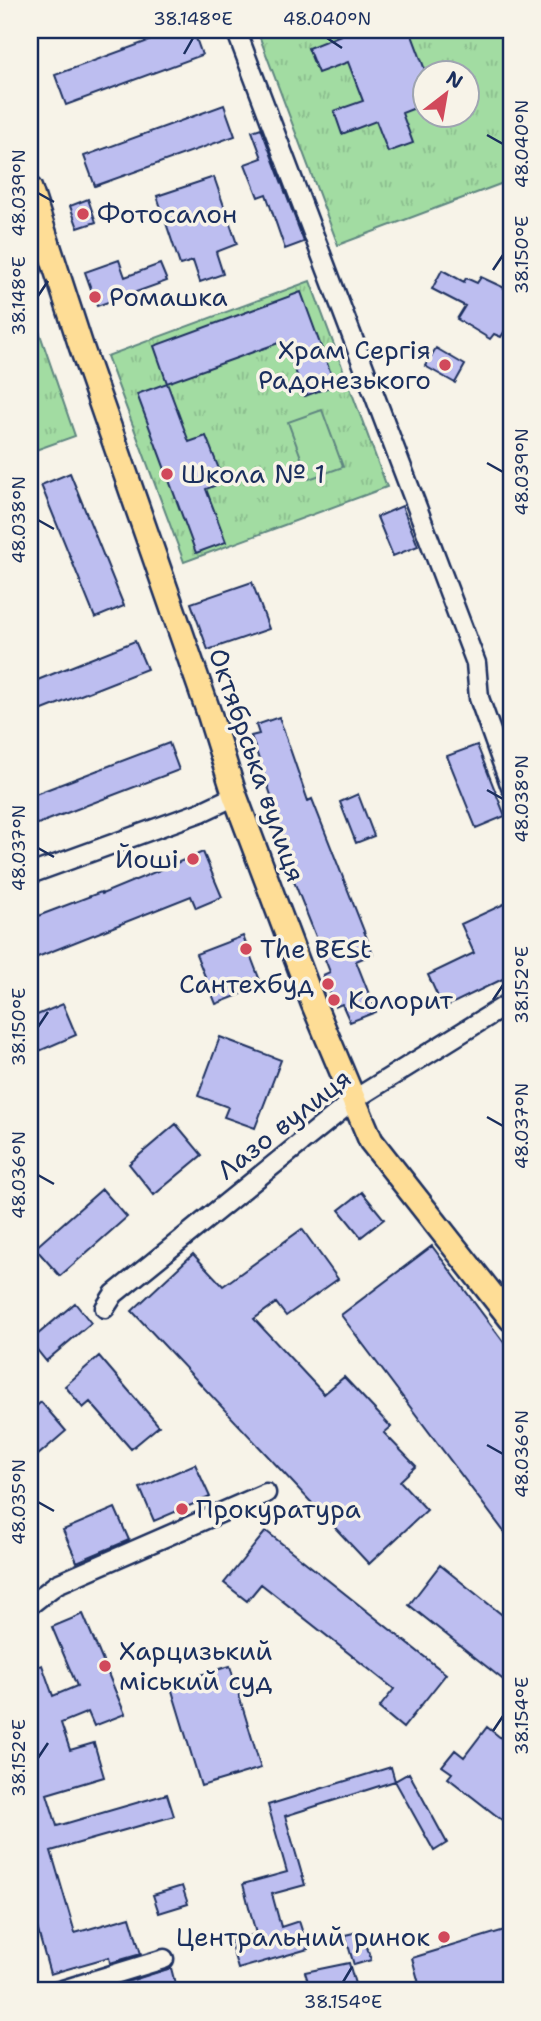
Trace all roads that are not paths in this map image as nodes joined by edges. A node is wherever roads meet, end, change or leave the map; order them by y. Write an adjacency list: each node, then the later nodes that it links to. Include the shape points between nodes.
1 (236, 30): 3 (street, via 476,663 479,698)
2 (30, 189): 4 (main road, Октябрська вулиця)
3 (511, 787)
4 (235, 796): 5 (street); 7 (main road, Октябрська вулиця, via 313,1003)
5 (30, 874)
6 (511, 1002): 7 (street, Лазо вулиця)
7 (355, 1099): 8 (street, Лазо вулиця, via 114,1294); 9 (main road, Октябрська вулиця, via 371,1141)
8 (105, 1308)
9 (511, 1319)
10 (266, 1493): 11 (street, via 57,1584)
11 (30, 1605)
12 (164, 1959): 13 (street)
13 (60, 1991)

